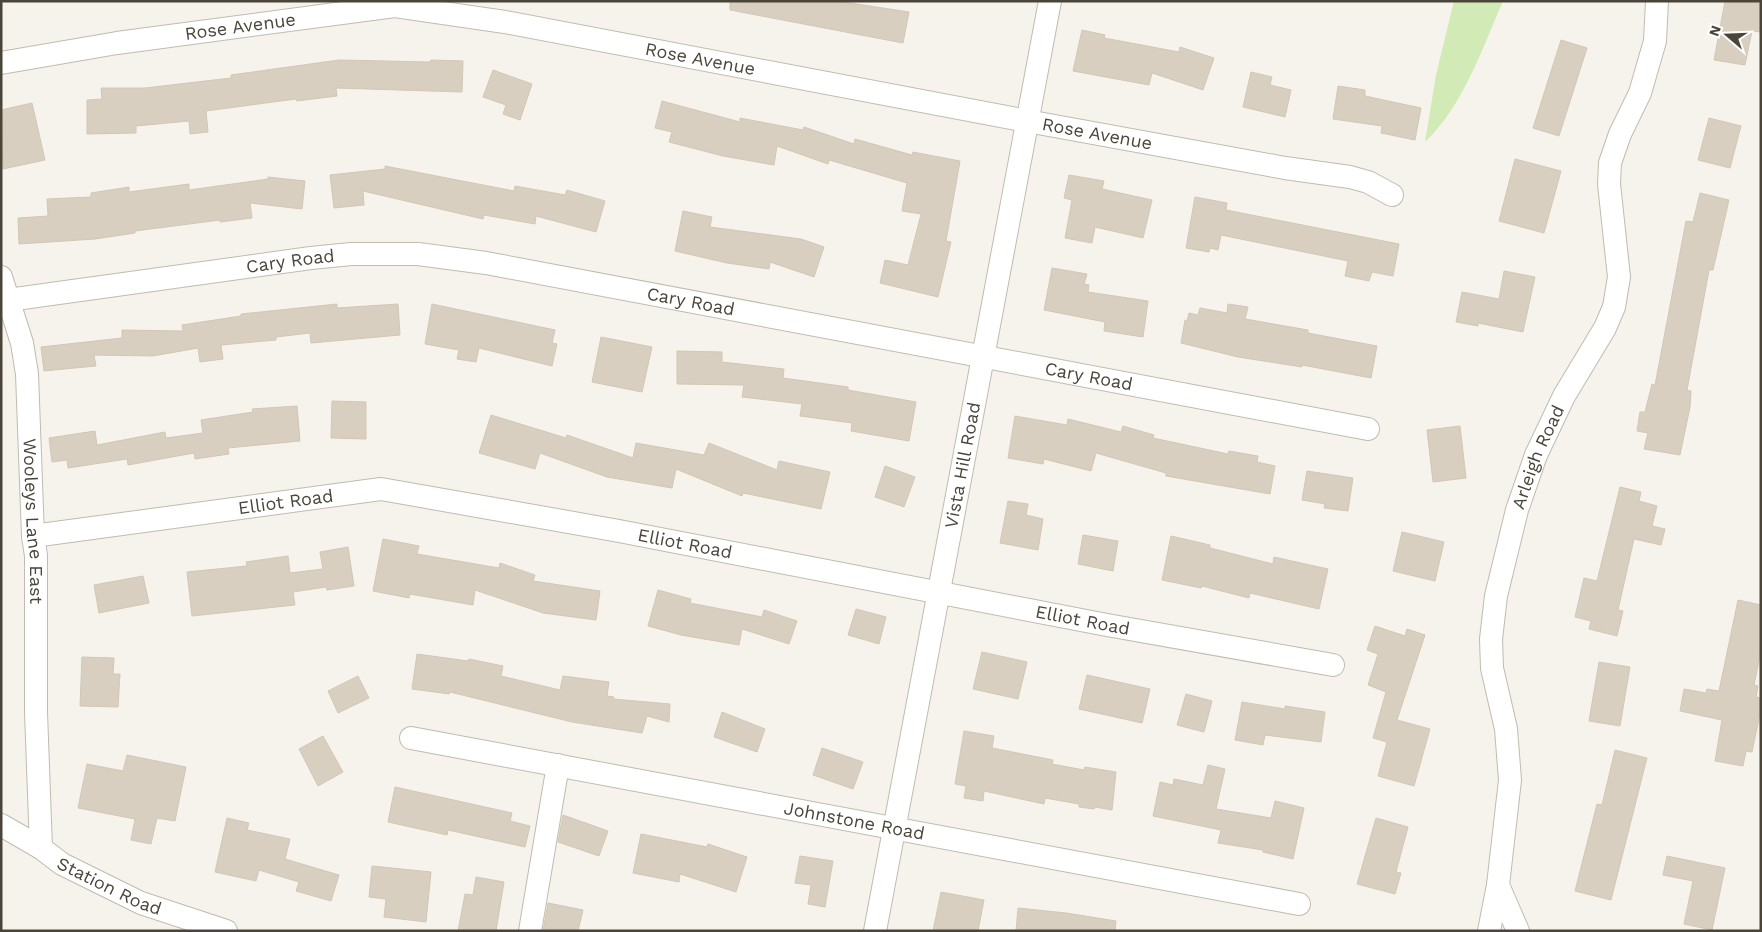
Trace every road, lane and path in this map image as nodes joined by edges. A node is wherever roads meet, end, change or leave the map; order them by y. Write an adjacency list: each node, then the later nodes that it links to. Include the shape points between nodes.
1 (1050, 1): 4 (street, Vista Hill Road)
2 (1657, 1): 18 (street, Arleigh Road, via 1655,41 1640,93 1610,164 1618,277 1614,307 1564,396 1536,455 1496,596 1491,639 1492,668 1506,730 1510,780)
3 (1, 63): 4 (street, Rose Avenue, via 117,43 395,6 505,22)
4 (1028, 121): 5 (street, Rose Avenue, via 1356,178); 8 (street, Vista Hill Road)
5 (1392, 194)
6 (1, 277): 7 (street, Wooleys Lane East)
7 (8, 300): 8 (street, Cary Road, via 311,258 351,254 418,254 486,263); 10 (street, Wooleys Lane East, via 22,343 27,374)
8 (983, 356): 9 (street, Cary Road); 11 (street, Vista Hill Road)
9 (1368, 428)
10 (34, 536): 11 (street, Elliot Road, via 381,489); 17 (street, Wooleys Lane East)
11 (939, 592): 12 (street, Elliot Road); 16 (street, Vista Hill Road)
12 (1333, 665)
13 (411, 738): 14 (street, Johnstone Road)
14 (558, 765): 16 (street, Johnstone Road); 21 (street)
15 (1, 825): 17 (street, Station Road)
16 (894, 828): 19 (street, Johnstone Road); 22 (street, Vista Hill Road)
17 (41, 848): 20 (street, Station Road, via 62,864 141,903)
18 (1498, 885): 23 (street, Arleigh Road); 24 (street)
19 (1299, 904)
20 (221, 930)
21 (530, 931)
22 (875, 931)
23 (1489, 931)
24 (1518, 931)

